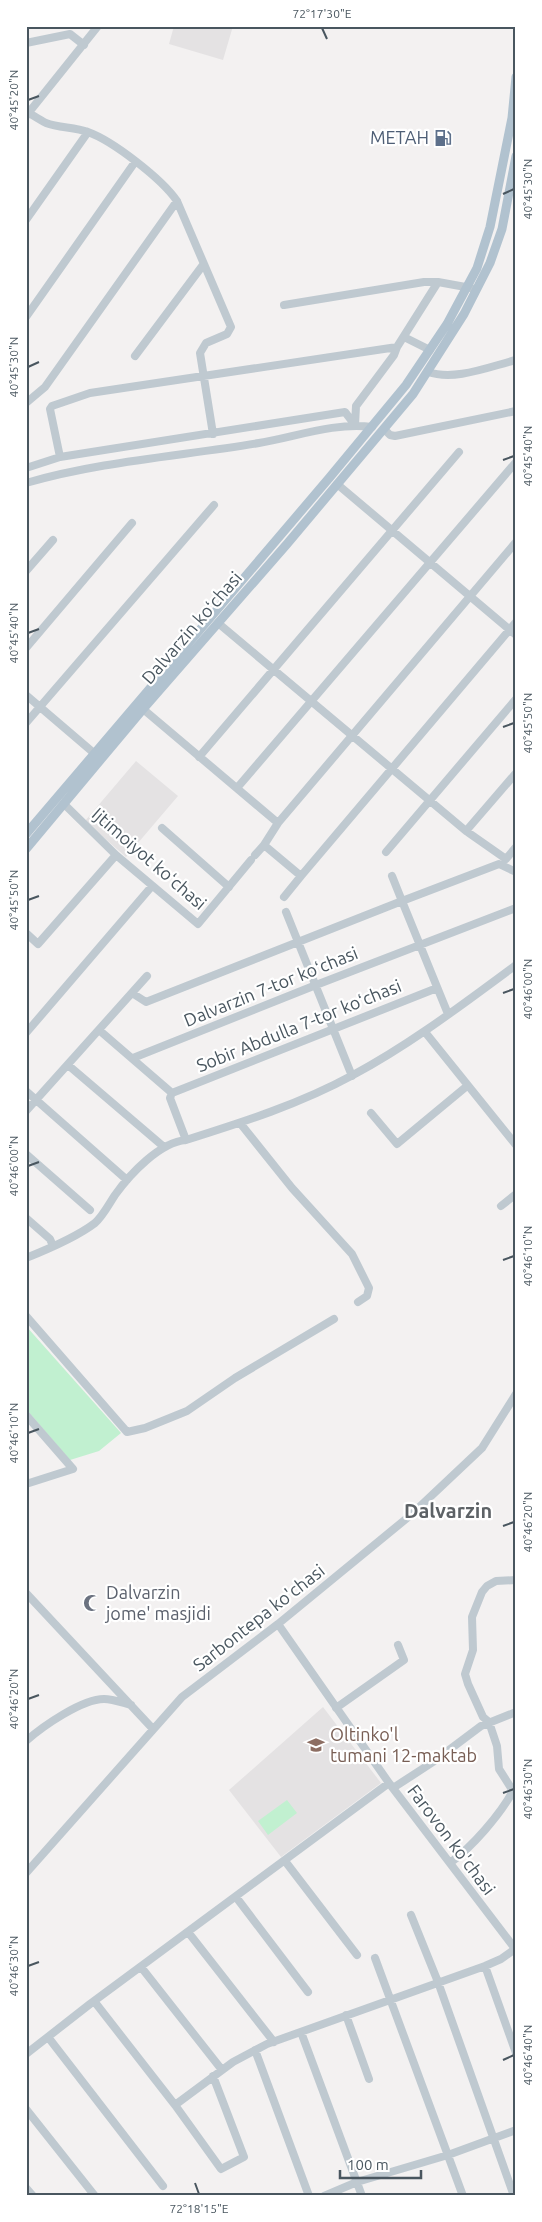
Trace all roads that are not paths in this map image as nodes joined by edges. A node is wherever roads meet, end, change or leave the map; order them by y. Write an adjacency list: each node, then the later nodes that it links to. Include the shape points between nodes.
1 (98, 26): 3 (street)
2 (26, 43): 3 (street, via 70,34)
3 (84, 45): 5 (street)
4 (516, 77): 11 (main road, Dalvarzin koʻchasi, via 512,118 496,202)
5 (28, 115): 6 (street, via 47,123)
6 (88, 132): 8 (street); 10 (street)
7 (516, 156): 12 (main road, Dalvarzin koʻchasi, via 502,229)
8 (135, 162): 9 (street, via 169,189); 18 (street)
9 (177, 201): 13 (street); 28 (street, via 44,388)
10 (26, 220)
11 (480, 260): 12 (main road); 15 (main road, Dalvarzin koʻchasi)
12 (490, 263): 16 (main road, Dalvarzin koʻchasi)
13 (203, 265): 22 (street); 25 (street, via 231,327 227,334 202,347)
14 (438, 282): 15 (street); 17 (street); 19 (street)
15 (466, 286): 16 (street); 21 (main road, Dalvarzin koʻchasi)
16 (476, 289): 24 (main road, Dalvarzin koʻchasi)
17 (284, 305)
18 (26, 317)
19 (404, 337): 20 (street); 21 (street)
20 (398, 347): 25 (street); 30 (street, via 356,406)
21 (430, 350): 26 (main road, Dalvarzin koʻchasi)
22 (135, 356)
23 (516, 360): 24 (street, via 450,376)
24 (428, 372): 27 (main road, Dalvarzin koʻchasi)
25 (204, 376): 33 (street); 35 (street, via 90,393 52,406 50,414)
26 (406, 385): 27 (main road); 31 (main road, Dalvarzin koʻchasi)
27 (416, 390): 32 (main road, Dalvarzin koʻchasi)
28 (26, 403)
29 (516, 411): 32 (street, via 396,436)
30 (355, 425): 31 (street); 33 (street, via 345,412); 38 (street, via 61,473)
31 (372, 427): 53 (main road, Dalvarzin koʻchasi)
32 (384, 429): 39 (main road, Dalvarzin koʻchasi)
33 (213, 434): 35 (street)
34 (458, 452): 42 (street)
35 (60, 457): 37 (street)
36 (516, 462): 45 (street)
37 (26, 468)
38 (26, 483)
39 (337, 484): 42 (street); 49 (main road, Dalvarzin koʻchasi)
40 (214, 504): 57 (street)
41 (132, 523): 51 (street)
42 (391, 530): 45 (street); 52 (street)
43 (53, 540): 46 (street)
44 (516, 542): 47 (street, Ijtimoiyot koʻchasi)
45 (430, 563): 47 (street); 56 (street)
46 (26, 571)
47 (470, 596): 50 (street); 60 (street, Ijtimoiyot koʻchasi)
48 (516, 622): 50 (street)
49 (218, 623): 52 (street); 53 (main road, Dalvarzin koʻchasi)
50 (512, 633): 63 (street)
51 (27, 645)
52 (275, 668): 56 (street); 62 (street)
53 (151, 694): 58 (main road, Dalvarzin koʻchasi); 61 (main road, Dalvarzin koʻchasi)
54 (26, 696): 57 (street)
55 (516, 699): 66 (street)
56 (312, 701): 60 (street); 65 (street)
57 (40, 707): 59 (street); 61 (street)
58 (143, 709): 62 (street); 67 (main road, Dalvarzin koʻchasi)
59 (26, 723)
60 (354, 734): 63 (street); 68 (street, Ijtimoiyot koʻchasi)
61 (95, 754): 71 (main road, Dalvarzin koʻchasi)
62 (199, 757): 65 (street)
63 (393, 768): 66 (street); 78 (street)
64 (516, 773): 70 (street)
65 (237, 788): 68 (street)
66 (431, 801): 70 (street); 75 (street)
67 (64, 804): 74 (main road, Dalvarzin koʻchasi); 76 (street, Ijtimoiyot koʻchasi)
68 (278, 823): 72 (street, Ijtimoiyot koʻchasi)
69 (162, 828): 81 (street)
70 (466, 831): 73 (street, via 506,859)
71 (26, 834)
72 (264, 845): 78 (street); 81 (street, Ijtimoiyot koʻchasi)
73 (516, 847)
74 (26, 849)
75 (386, 852)
76 (116, 855): 80 (street, Ijtimoiyot koʻchasi); 86 (street, via 38,944)
77 (516, 872): 83 (street, via 499,864)
78 (301, 876): 82 (street)
79 (392, 876): 83 (street)
80 (152, 886): 81 (street, Ijtimoiyot koʻchasi, via 198,924); 98 (street)
81 (229, 887)
82 (284, 897)
83 (402, 901): 87 (street); 88 (street)
84 (516, 908): 88 (street, Dalvarzin 7-tor koʻchasi)
85 (286, 912): 87 (street)
86 (26, 933)
87 (298, 942): 91 (street); 93 (street, via 146,1002)
88 (420, 944): 91 (street, Dalvarzin 7-tor koʻchasi); 92 (street)
89 (516, 964): 94 (street)
90 (147, 976): 93 (street)
91 (316, 985): 95 (street); 99 (street, Dalvarzin 7-tor koʻchasi)
92 (437, 988): 94 (street); 95 (street, Sobir Abdulla 7-tor koʻchasi)
93 (132, 993): 96 (street)
94 (448, 1014): 97 (street)
95 (333, 1029): 101 (street); 104 (street, Sobir Abdulla 7-tor koʻchasi)
96 (99, 1030): 99 (street); 100 (street)
97 (425, 1032): 101 (street); 102 (street)
98 (26, 1034)
99 (133, 1058): 104 (street)
100 (68, 1065): 105 (street); 111 (street)
101 (352, 1076): 108 (street)
102 (467, 1086): 107 (street, via 397,1144); 110 (street)
103 (26, 1091): 105 (street)
104 (172, 1092): 109 (street, via 170,1098)
105 (37, 1100): 106 (street); 113 (street)
106 (26, 1111)
107 (371, 1113)
108 (240, 1123): 109 (street); 120 (street, via 292,1188 352,1254 369,1288 366,1296)
109 (186, 1140): 111 (street)
110 (516, 1144)
111 (164, 1147): 113 (street)
112 (26, 1154): 116 (street)
113 (127, 1180): 118 (street, via 96,1223)
114 (516, 1194): 115 (street)
115 (501, 1206)
116 (90, 1210)
117 (26, 1218): 118 (street, via 50,1239)
118 (53, 1246): 119 (street)
119 (26, 1258)
120 (358, 1302)
121 (26, 1316): 122 (street, via 127,1432 187,1410)
122 (334, 1319)
123 (516, 1394): 128 (street, Sarbontepa ko'chasi, via 482,1448 412,1514)
124 (26, 1415): 125 (street, via 73,1469)
125 (26, 1484)
126 (516, 1580): 133 (street, via 496,1581 487,1586 472,1617 473,1650 466,1674 483,1717)
127 (26, 1593): 130 (street)
128 (278, 1624): 131 (street, Farovon ko'chasi); 134 (street, Sarbontepa ko'chasi, via 182,1698)
129 (398, 1645): 131 (street, via 404,1660)
130 (131, 1705): 134 (street); 135 (street, via 104,1699 86,1704 41,1728)
131 (336, 1708): 136 (street, Farovon ko'chasi)
132 (516, 1712): 133 (street)
133 (489, 1722): 136 (street); 137 (street, via 497,1746 499,1769)
134 (153, 1729): 140 (street, Sarbontepa ko'chasi)
135 (26, 1741)
136 (391, 1785): 138 (street); 139 (street, Farovon ko'chasi)
137 (514, 1790): 139 (street, via 474,1841)
138 (285, 1860): 141 (street); 147 (street)
139 (450, 1863): 145 (street, Farovon ko'chasi)
140 (26, 1873)
141 (236, 1897): 143 (street); 152 (street)
142 (411, 1914): 151 (street)
143 (188, 1932): 150 (street); 158 (street)
144 (516, 1936): 145 (street)
145 (509, 1941): 146 (street, Farovon ko'chasi)
146 (515, 1950): 149 (street)
147 (358, 1955)
148 (375, 1958): 153 (street)
149 (485, 1966): 151 (street); 160 (street)
150 (141, 1967): 154 (street); 162 (street)
151 (438, 1982): 153 (street); 168 (street)
152 (308, 1992)
153 (390, 2000): 155 (street); 169 (street)
154 (94, 2001): 157 (street); 165 (street)
155 (346, 2015): 156 (street); 164 (street)
156 (301, 2032): 158 (street); 170 (street)
157 (48, 2037): 161 (street); 171 (street)
158 (274, 2042): 159 (street)
159 (254, 2050): 162 (street); 175 (street)
160 (516, 2053)
161 (26, 2054)
162 (222, 2070): 163 (street)
163 (213, 2076): 165 (street); 165 (street, via 244,2157 221,2169)
164 (368, 2079)
165 (175, 2105)
166 (26, 2109): 174 (street)
167 (516, 2130): 168 (street)
168 (492, 2138): 169 (street); 179 (street)
169 (448, 2155): 170 (street); 178 (street)
170 (357, 2182): 176 (street); 177 (street)
171 (163, 2186)
172 (26, 2188): 173 (street)
173 (32, 2196)
174 (95, 2196)
175 (309, 2196)
176 (324, 2196)
177 (362, 2196)
178 (463, 2196)
179 (514, 2196)

